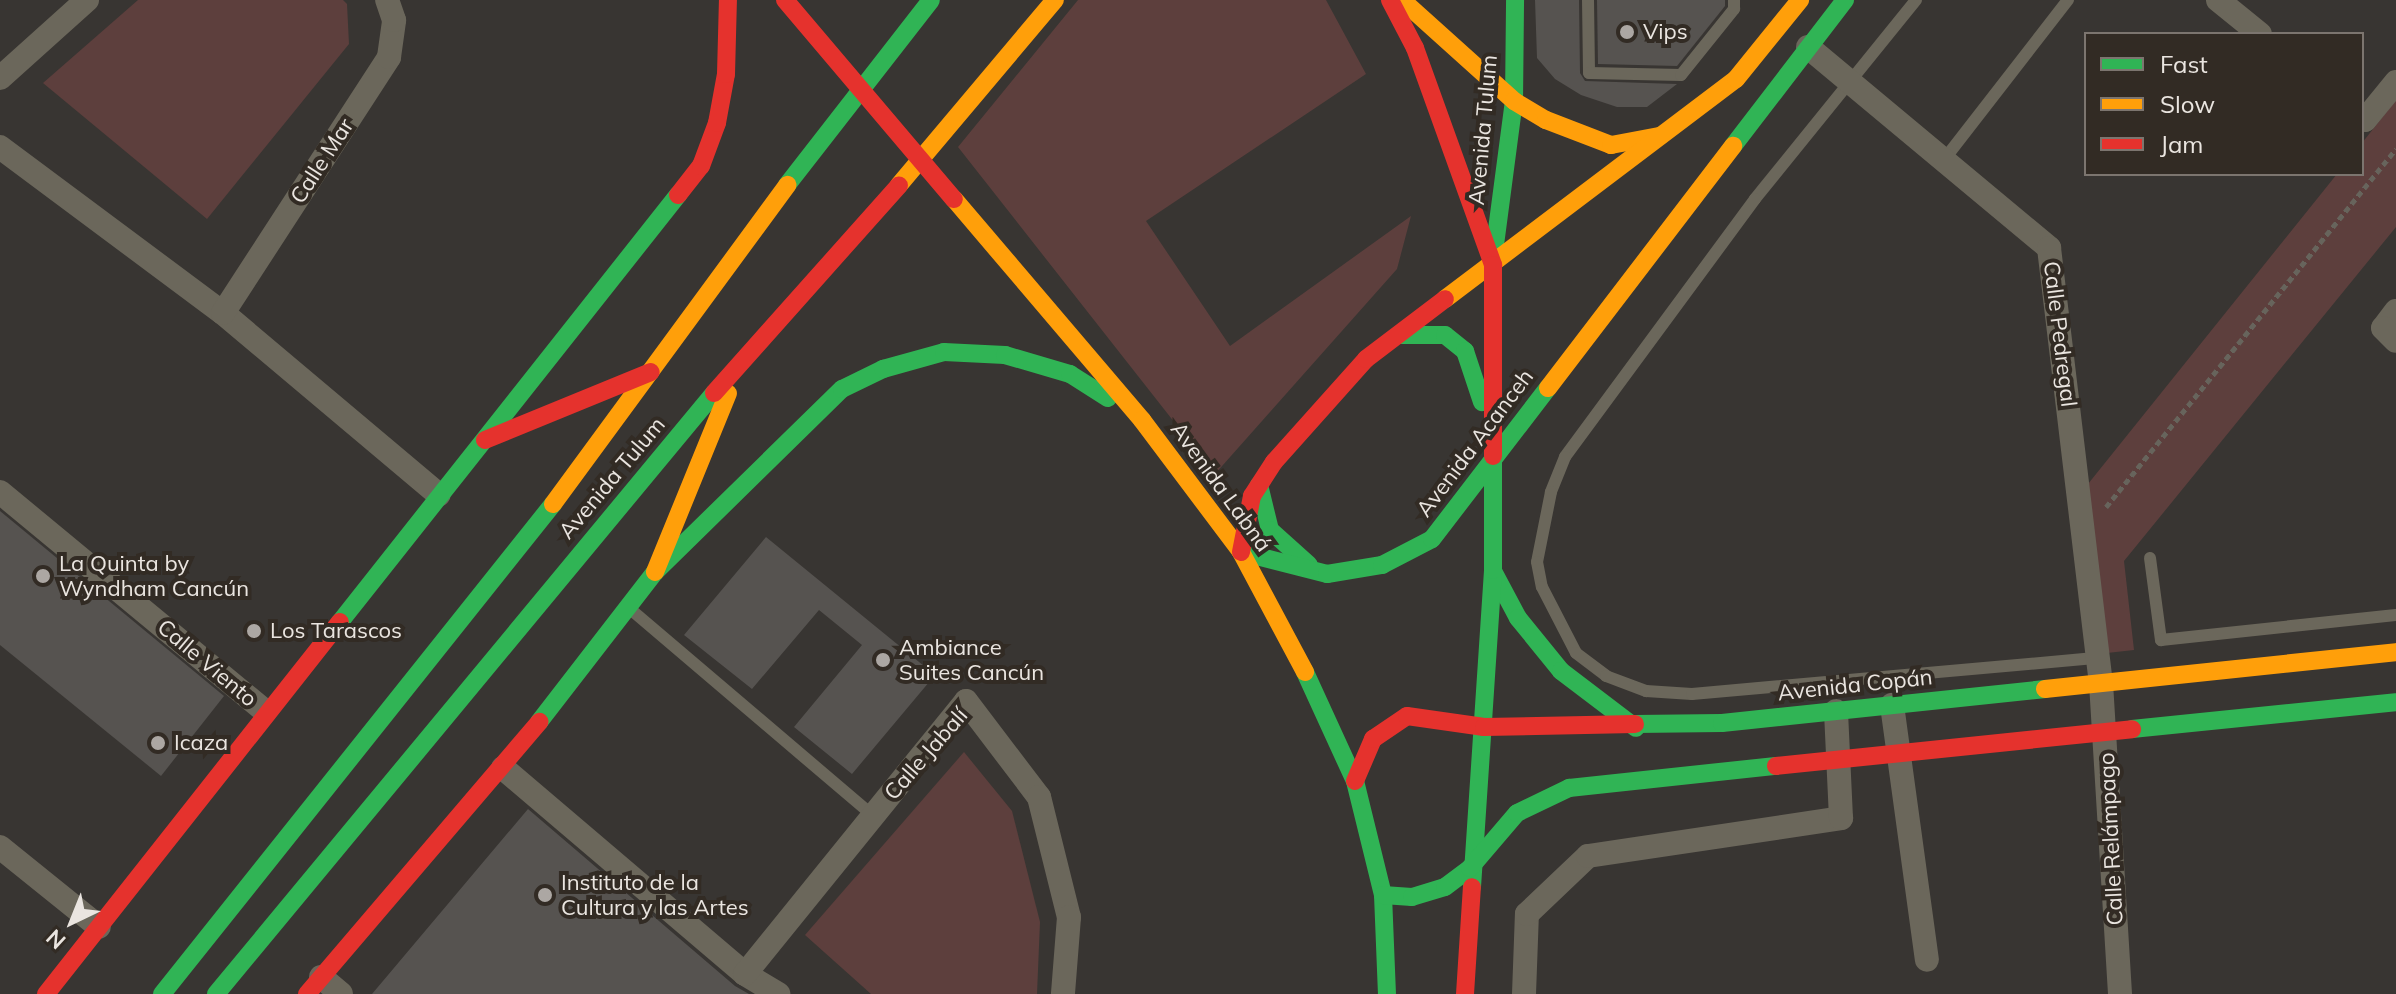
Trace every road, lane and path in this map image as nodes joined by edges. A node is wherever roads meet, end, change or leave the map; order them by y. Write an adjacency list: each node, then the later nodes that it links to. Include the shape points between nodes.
1 (87, 0): 19 (street)
2 (387, 0): 32 (street, Calle Mar, via 394,20 389,57)
3 (728, 0): 38 (street, via 726,74 717,123 701,166)
4 (785, 0): 22 (street, Avenida Labná)
5 (931, 0): 22 (street, Avenida Tulum)
6 (1055, 0): 28 (street, Avenida Tulum)
7 (1390, 0): 30 (street, via 1415,48)
8 (1402, 0): 23 (street)
9 (1515, 0): 23 (street, Avenida Tulum)
10 (1588, 0): 11 (lane, via 1589,73 1681,75 1734,9)
11 (1734, 0)
12 (1800, 0): 25 (street, via 1736,79)
13 (1845, 0): 18 (street, Avenida Acanceh)
14 (1916, 0): 20 (lane)
15 (2068, 0): 29 (lane)
16 (2218, 0): 17 (street)
17 (2258, 32)
18 (1808, 47): 20 (street, Calle Pedregal); 39 (street, Avenida Acanceh)
19 (0, 78)
20 (1847, 82): 29 (street, Calle Pedregal); 52 (lane, via 1565,457 1551,492 1537,562 1542,587 1576,653 1606,676 1646,691 1707,693)
21 (2396, 82): 24 (street)
22 (858, 88): 28 (street, Avenida Labná); 36 (street, Avenida Tulum)
23 (1514, 101): 25 (street, via 1595,142 1629,144); 30 (street, Avenida Tulum)
24 (2364, 119)
25 (1668, 134): 30 (street)
26 (0, 147): 32 (street)
27 (2396, 149): 43 (path)
28 (923, 158): 35 (street, Avenida Tulum); 37 (street, Avenida Labná, via 1017,277)
29 (1943, 161): 43 (street, Calle Pedregal, via 2049,248)
30 (1493, 265): 33 (street); 39 (street)
31 (2396, 311): 34 (street, via 2383,328)
32 (223, 313): 42 (street)
33 (1400, 335): 39 (street, via 1445,335 1465,351 1476,372); 40 (street, via 1366,359 1327,399)
34 (2396, 341)
35 (741, 360): 47 (street); 75 (street, Avenida Tulum)
36 (651, 372): 38 (street); 74 (street, Avenida Tulum, via 528,538)
37 (1142, 420): 44 (street, Avenida Labná); 47 (street, via 1070,374 1005,355 944,352 883,369 842,389 805,420)
38 (485, 440): 42 (street)
39 (1494, 458): 46 (street); 48 (street, Avenida Acanceh, via 1432,539 1382,565)
40 (1259, 485): 44 (street); 48 (street, via 1270,530 1283,546)
41 (0, 492): 56 (street, Calle Viento)
42 (439, 495): 56 (street)
43 (2085, 533): 52 (street, Calle Pedregal)
44 (1241, 552): 48 (street, Avenida Acanceh); 64 (street, Avenida Labná, via 1306,667)
45 (2150, 558): 50 (lane, via 2161,640)
46 (1493, 570): 58 (street); 59 (street, via 1518,618 1561,671)
47 (655, 572): 49 (street)
48 (1327, 574)
49 (628, 607): 63 (street); 65 (lane)
50 (2396, 615)
51 (2396, 652): 53 (street, Avenida Copán)
52 (2097, 658): 53 (street, Calle Pedregal)
53 (2101, 683): 55 (street, Avenida Copán); 60 (street, Calle Relámpago)
54 (2396, 702): 60 (street)
55 (1892, 705): 57 (street, Avenida Copán); 61 (street)
56 (265, 711): 69 (street)
57 (1836, 711): 59 (street, Avenida Copán); 62 (street)
58 (1484, 727): 59 (street, Avenida Copán); 64 (street, Avenida Copán, via 1423,715 1395,721 1366,749); 67 (street)
59 (1636, 728)
60 (2105, 730): 61 (street); 82 (street, Calle Relámpago)
61 (1899, 751): 62 (street); 70 (street)
62 (1839, 758): 67 (street, via 1569,788 1517,813); 81 (street, via 1841,818 1588,856 1527,914)
63 (503, 768): 71 (street); 72 (street)
64 (1355, 781): 68 (street, Avenida Labná)
65 (873, 816): 71 (street, Calle Jabalí); 78 (street, Calle Jabalí, via 966,701 1039,797 1069,917)
66 (0, 847): 69 (street)
67 (1470, 868): 68 (street, via 1430,894); 80 (street)
68 (1383, 895): 79 (street, Avenida Labná)
69 (99, 927): 73 (street)
70 (1927, 960)
71 (745, 974): 77 (street)
72 (314, 986): 76 (street)
73 (46, 994)
74 (162, 994)
75 (216, 994)
76 (341, 994)
77 (778, 994)
78 (1063, 994)
79 (1387, 994)
80 (1465, 994)
81 (1524, 994)
82 (2120, 994)

